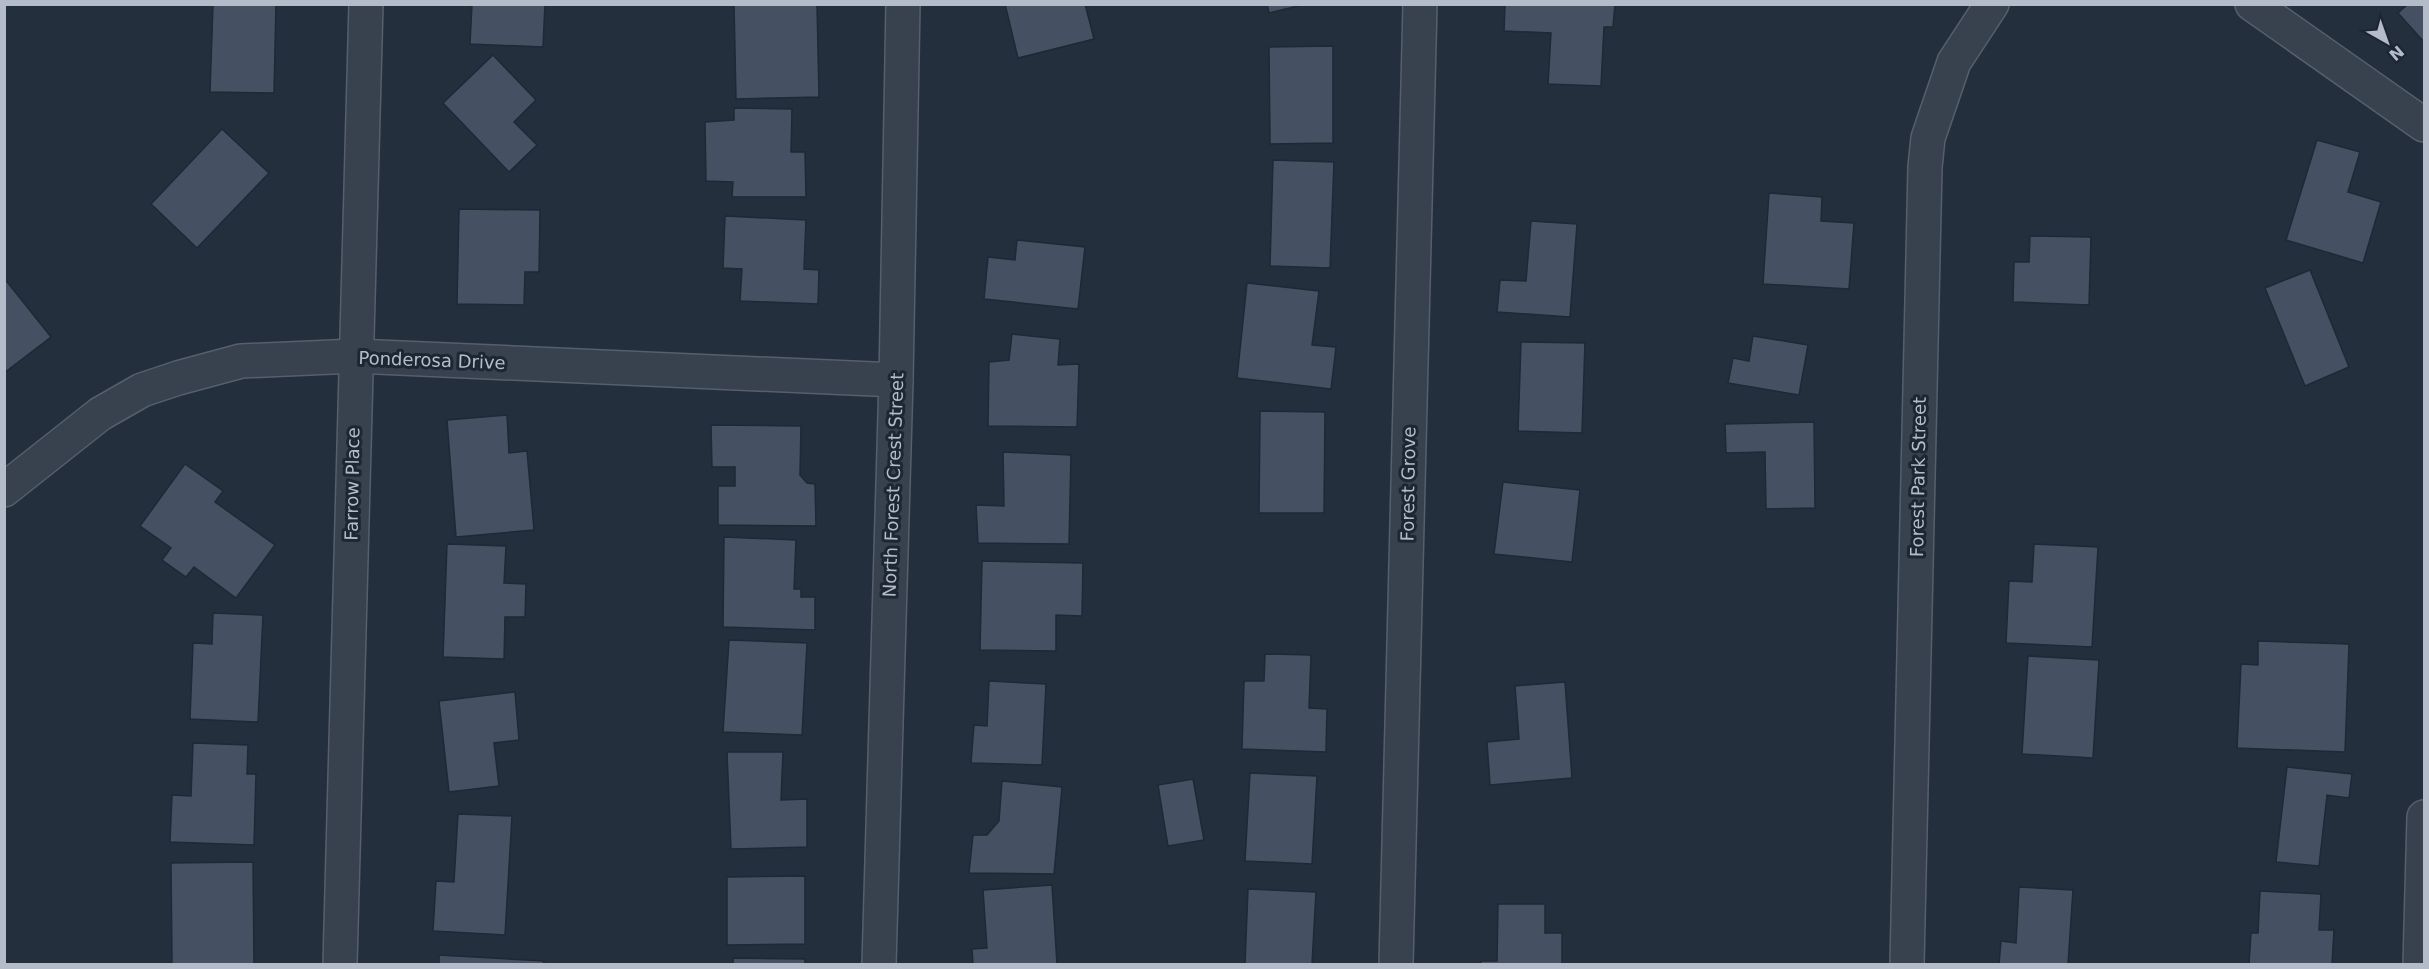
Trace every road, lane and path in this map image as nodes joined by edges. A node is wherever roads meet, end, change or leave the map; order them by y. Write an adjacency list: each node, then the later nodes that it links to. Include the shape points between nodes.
1 (366, 4): 7 (street, Farrow Place)
2 (903, 4): 8 (street, North Forest Crest Street)
3 (1420, 4): 14 (street, Forest Grove)
4 (1992, 4): 15 (street, Forest Park Street, via 1954,62 1928,138 1925,166)
5 (2252, 4): 6 (street)
6 (2424, 125)
7 (355, 356): 8 (street, Ponderosa Drive); 9 (street, Ponderosa Drive, via 241,361 142,390 100,414); 12 (street, Farrow Place)
8 (896, 380): 13 (street, North Forest Crest Street)
9 (4, 490)
10 (2424, 817): 11 (street)
11 (2422, 950)
12 (340, 964)
13 (879, 964)
14 (1396, 964)
15 (1907, 964)

